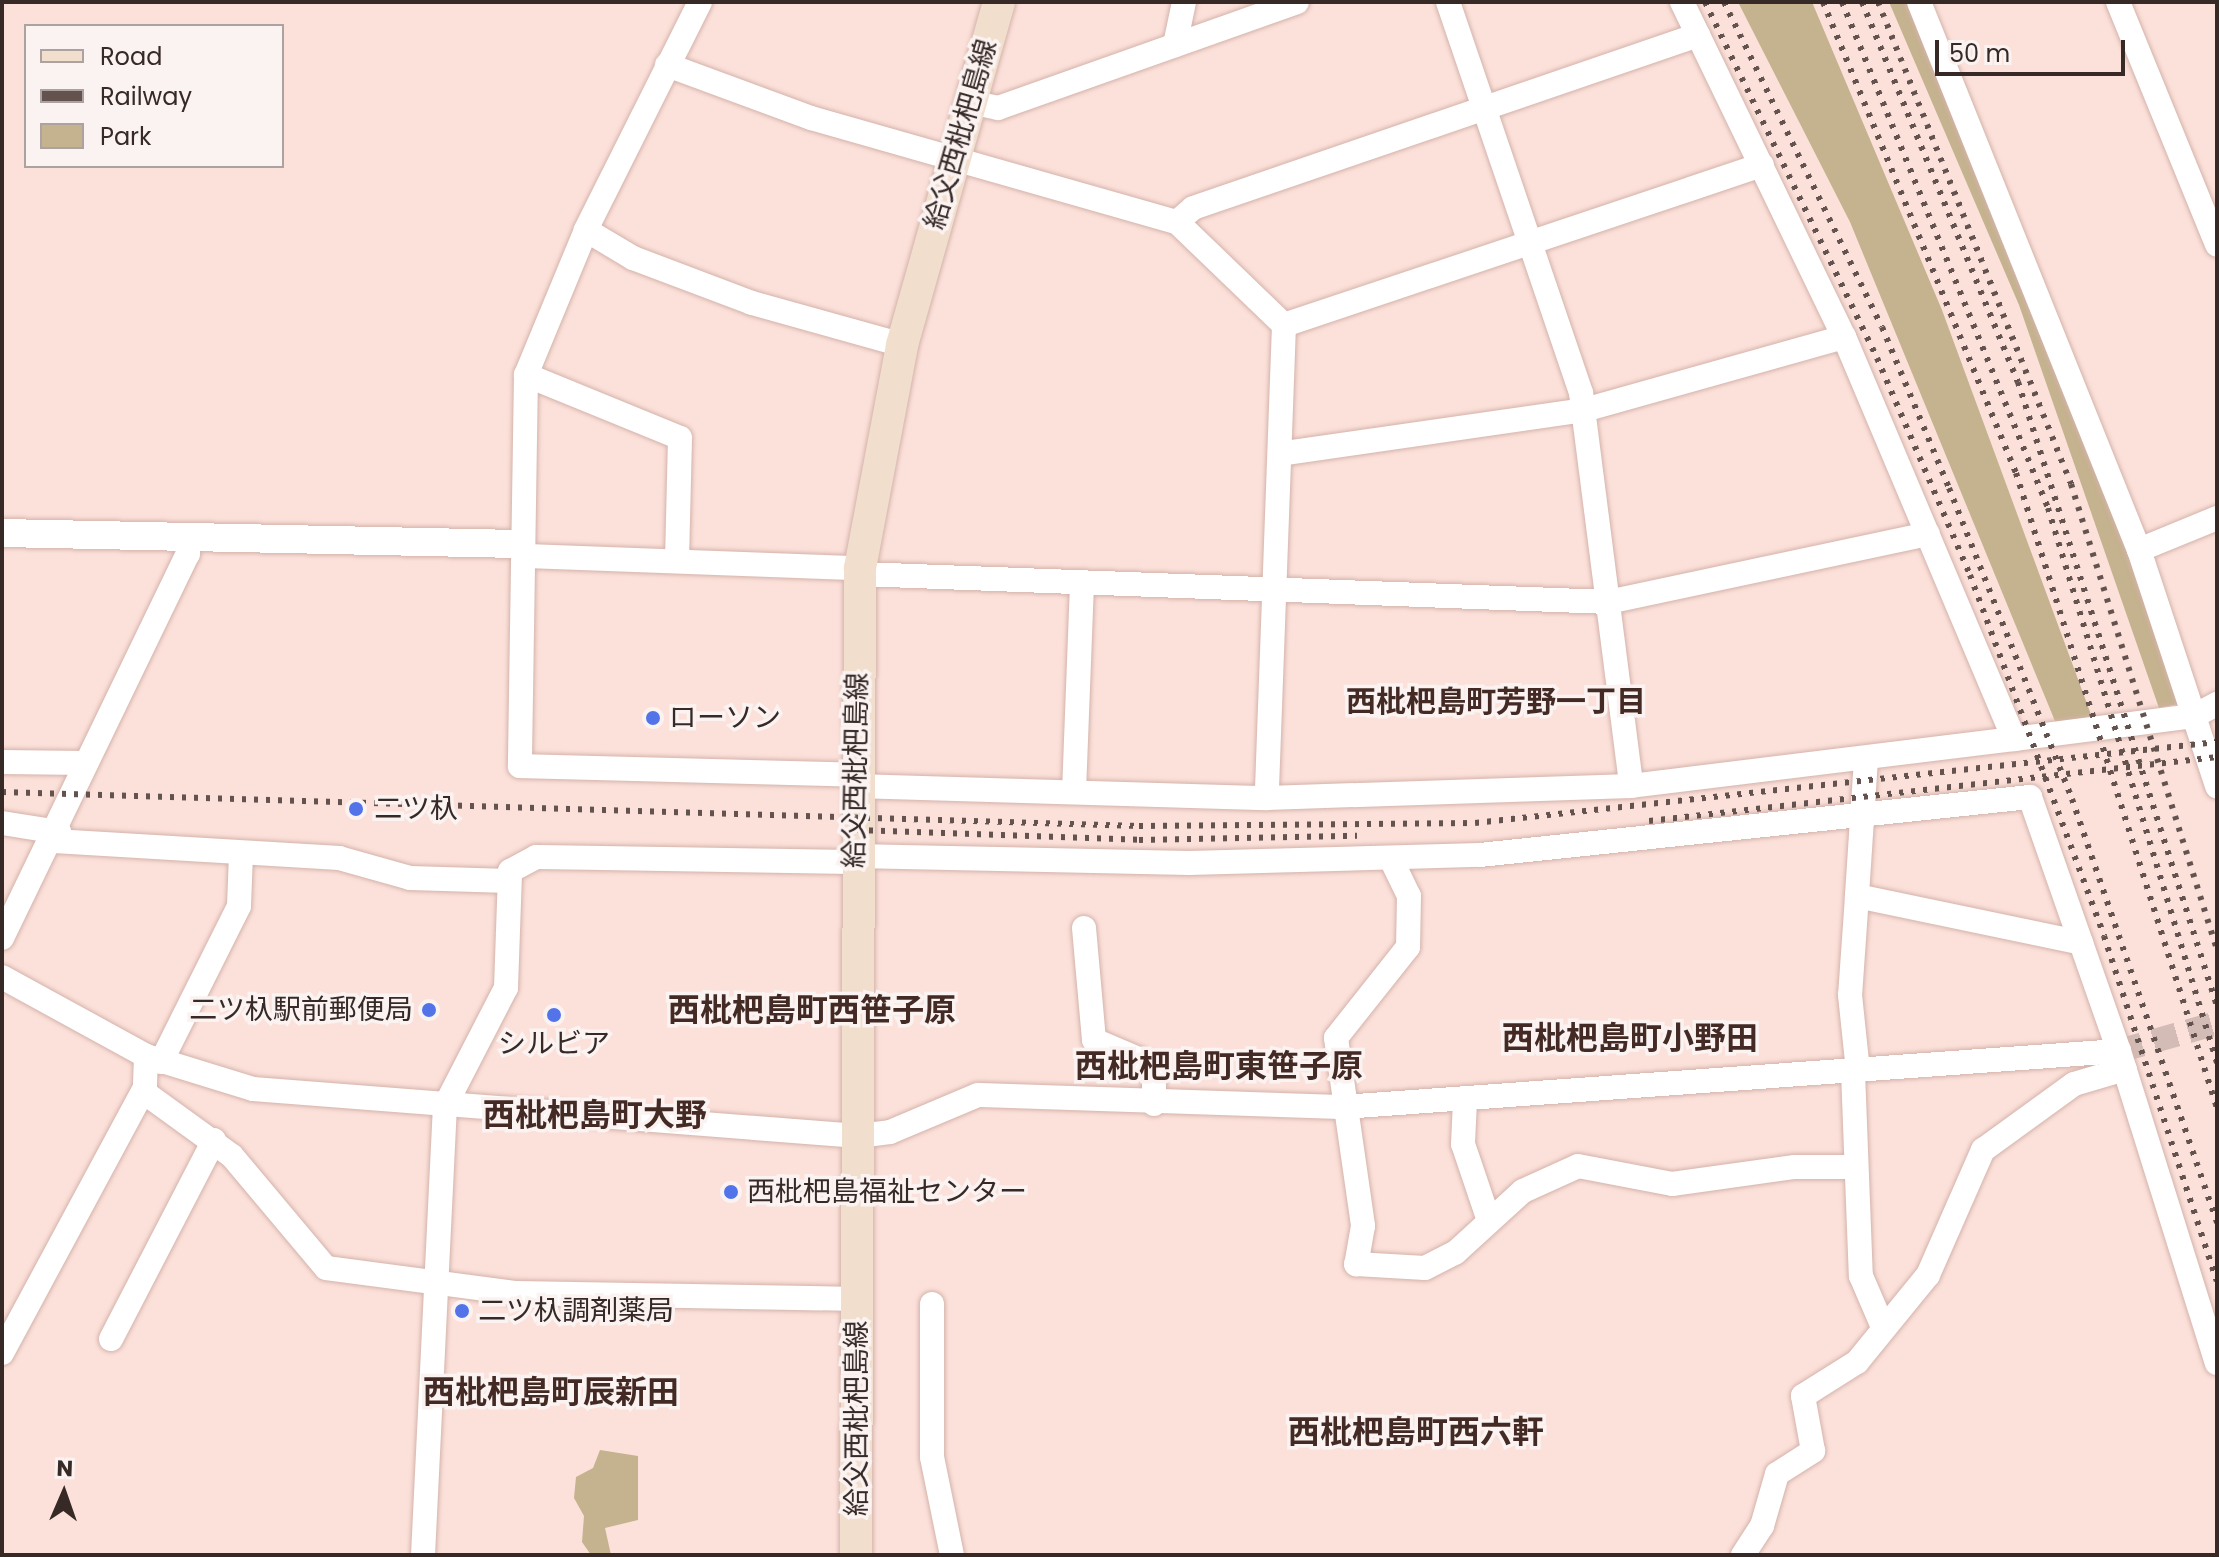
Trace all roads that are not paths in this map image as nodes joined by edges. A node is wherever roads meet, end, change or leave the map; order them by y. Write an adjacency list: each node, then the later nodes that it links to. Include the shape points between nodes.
1 (700, 2): 11 (street)
2 (999, 2): 12 (main road, 給父西枇杷島線)
3 (1184, 2): 10 (street)
4 (1297, 2): 10 (street)
5 (1448, 2): 13 (street)
6 (1682, 2): 9 (street)
7 (1919, 2): 31 (street)
8 (2118, 2): 19 (street)
9 (1698, 35): 13 (street); 15 (street)
10 (1175, 45): 12 (street, via 998,108)
11 (667, 65): 14 (street, via 811,118); 17 (street)
12 (970, 102): 14 (main road, 給父西枇杷島線)
13 (1485, 110): 16 (street, via 1193,208); 18 (street)
14 (954, 158): 16 (street); 22 (main road, 給父西枇杷島線)
15 (1762, 165): 18 (street); 21 (street)
16 (1177, 222): 20 (street)
17 (586, 230): 22 (street, via 633,258 752,303); 23 (street)
18 (1530, 243): 20 (street); 24 (street)
19 (2217, 245)
20 (1284, 325): 25 (street)
21 (1844, 337): 24 (street); 28 (street)
22 (902, 345): 33 (main road, 給父西枇杷島線)
23 (526, 375): 30 (street); 32 (street, via 680,438)
24 (1584, 410): 25 (street); 36 (street)
25 (1280, 454): 35 (street)
26 (2217, 518): 31 (street)
27 (2, 533): 29 (street)
28 (1928, 534): 36 (street); 39 (street)
29 (188, 535): 30 (street); 42 (street, via 188,554)
30 (523, 550): 32 (street); 43 (street, via 520,766)
31 (2139, 550): 38 (street)
32 (677, 561): 33 (street)
33 (860, 571): 34 (street); 43 (main road, 給父西枇杷島線)
34 (1082, 583): 35 (street); 46 (street)
35 (1277, 591): 36 (street); 47 (street)
36 (1608, 602): 44 (street)
37 (2217, 704): 38 (street)
38 (2194, 716): 39 (street); 45 (street)
39 (2014, 739): 40 (street)
40 (1866, 759): 44 (street); 48 (street)
41 (2, 762): 42 (street)
42 (86, 763): 50 (street)
43 (855, 781): 46 (street); 52 (main road, 給父西枇杷島線)
44 (1631, 786): 47 (street)
45 (2217, 786)
46 (1074, 792): 47 (street)
47 (1267, 798)
48 (1867, 816): 53 (street); 55 (street); 58 (street, via 2030,797)
49 (2, 823): 50 (street)
50 (56, 836): 51 (street); 57 (street)
51 (241, 854): 54 (street, via 339,858 410,878); 60 (street, via 239,906)
52 (855, 859): 53 (street); 54 (street, via 536,857 520,861); 68 (main road, 給父西枇杷島線)
53 (1391, 859): 67 (street, via 1409,896 1408,947 1336,1038)
54 (509, 881): 66 (street, via 513,936 506,988)
55 (1857, 896): 58 (street); 62 (street, via 1850,995)
56 (1084, 928): 65 (street, via 1094,1040 1141,1060 1154,1074)
57 (2, 938)
58 (2081, 943): 61 (street)
59 (2, 977): 60 (street)
60 (154, 1059): 63 (street); 66 (street, via 307,1099)
61 (2122, 1060): 62 (street); 75 (street, via 2074,1084 1983,1150 1928,1275); 78 (street)
62 (1856, 1072): 64 (street); 70 (street)
63 (144, 1089): 69 (street); 77 (street)
64 (1465, 1101): 67 (street); 71 (street, via 1463,1144)
65 (1154, 1104): 67 (street); 68 (street, via 978,1095 890,1132)
66 (445, 1106): 68 (street); 72 (street)
67 (1343, 1107): 71 (street, via 1363,1226 1356,1264 1425,1268 1455,1253)
68 (858, 1136): 73 (main road, 給父西枇杷島線)
69 (214, 1140): 72 (street, via 326,1268); 76 (street)
70 (1852, 1167): 71 (street, via 1672,1184 1578,1166 1550,1173); 75 (street, via 1861,1276)
71 (1488, 1218)
72 (435, 1278): 73 (street, via 516,1293); 79 (street)
73 (858, 1299): 80 (main road, 給父西枇杷島線)
74 (932, 1304): 81 (street, via 932,1457)
75 (1883, 1327): 82 (street, via 1857,1362 1803,1396 1813,1451 1777,1474 1762,1526)
76 (111, 1339)
77 (2, 1353)
78 (2217, 1363)
79 (423, 1555)
80 (856, 1555)
81 (952, 1555)
82 (1743, 1555)

